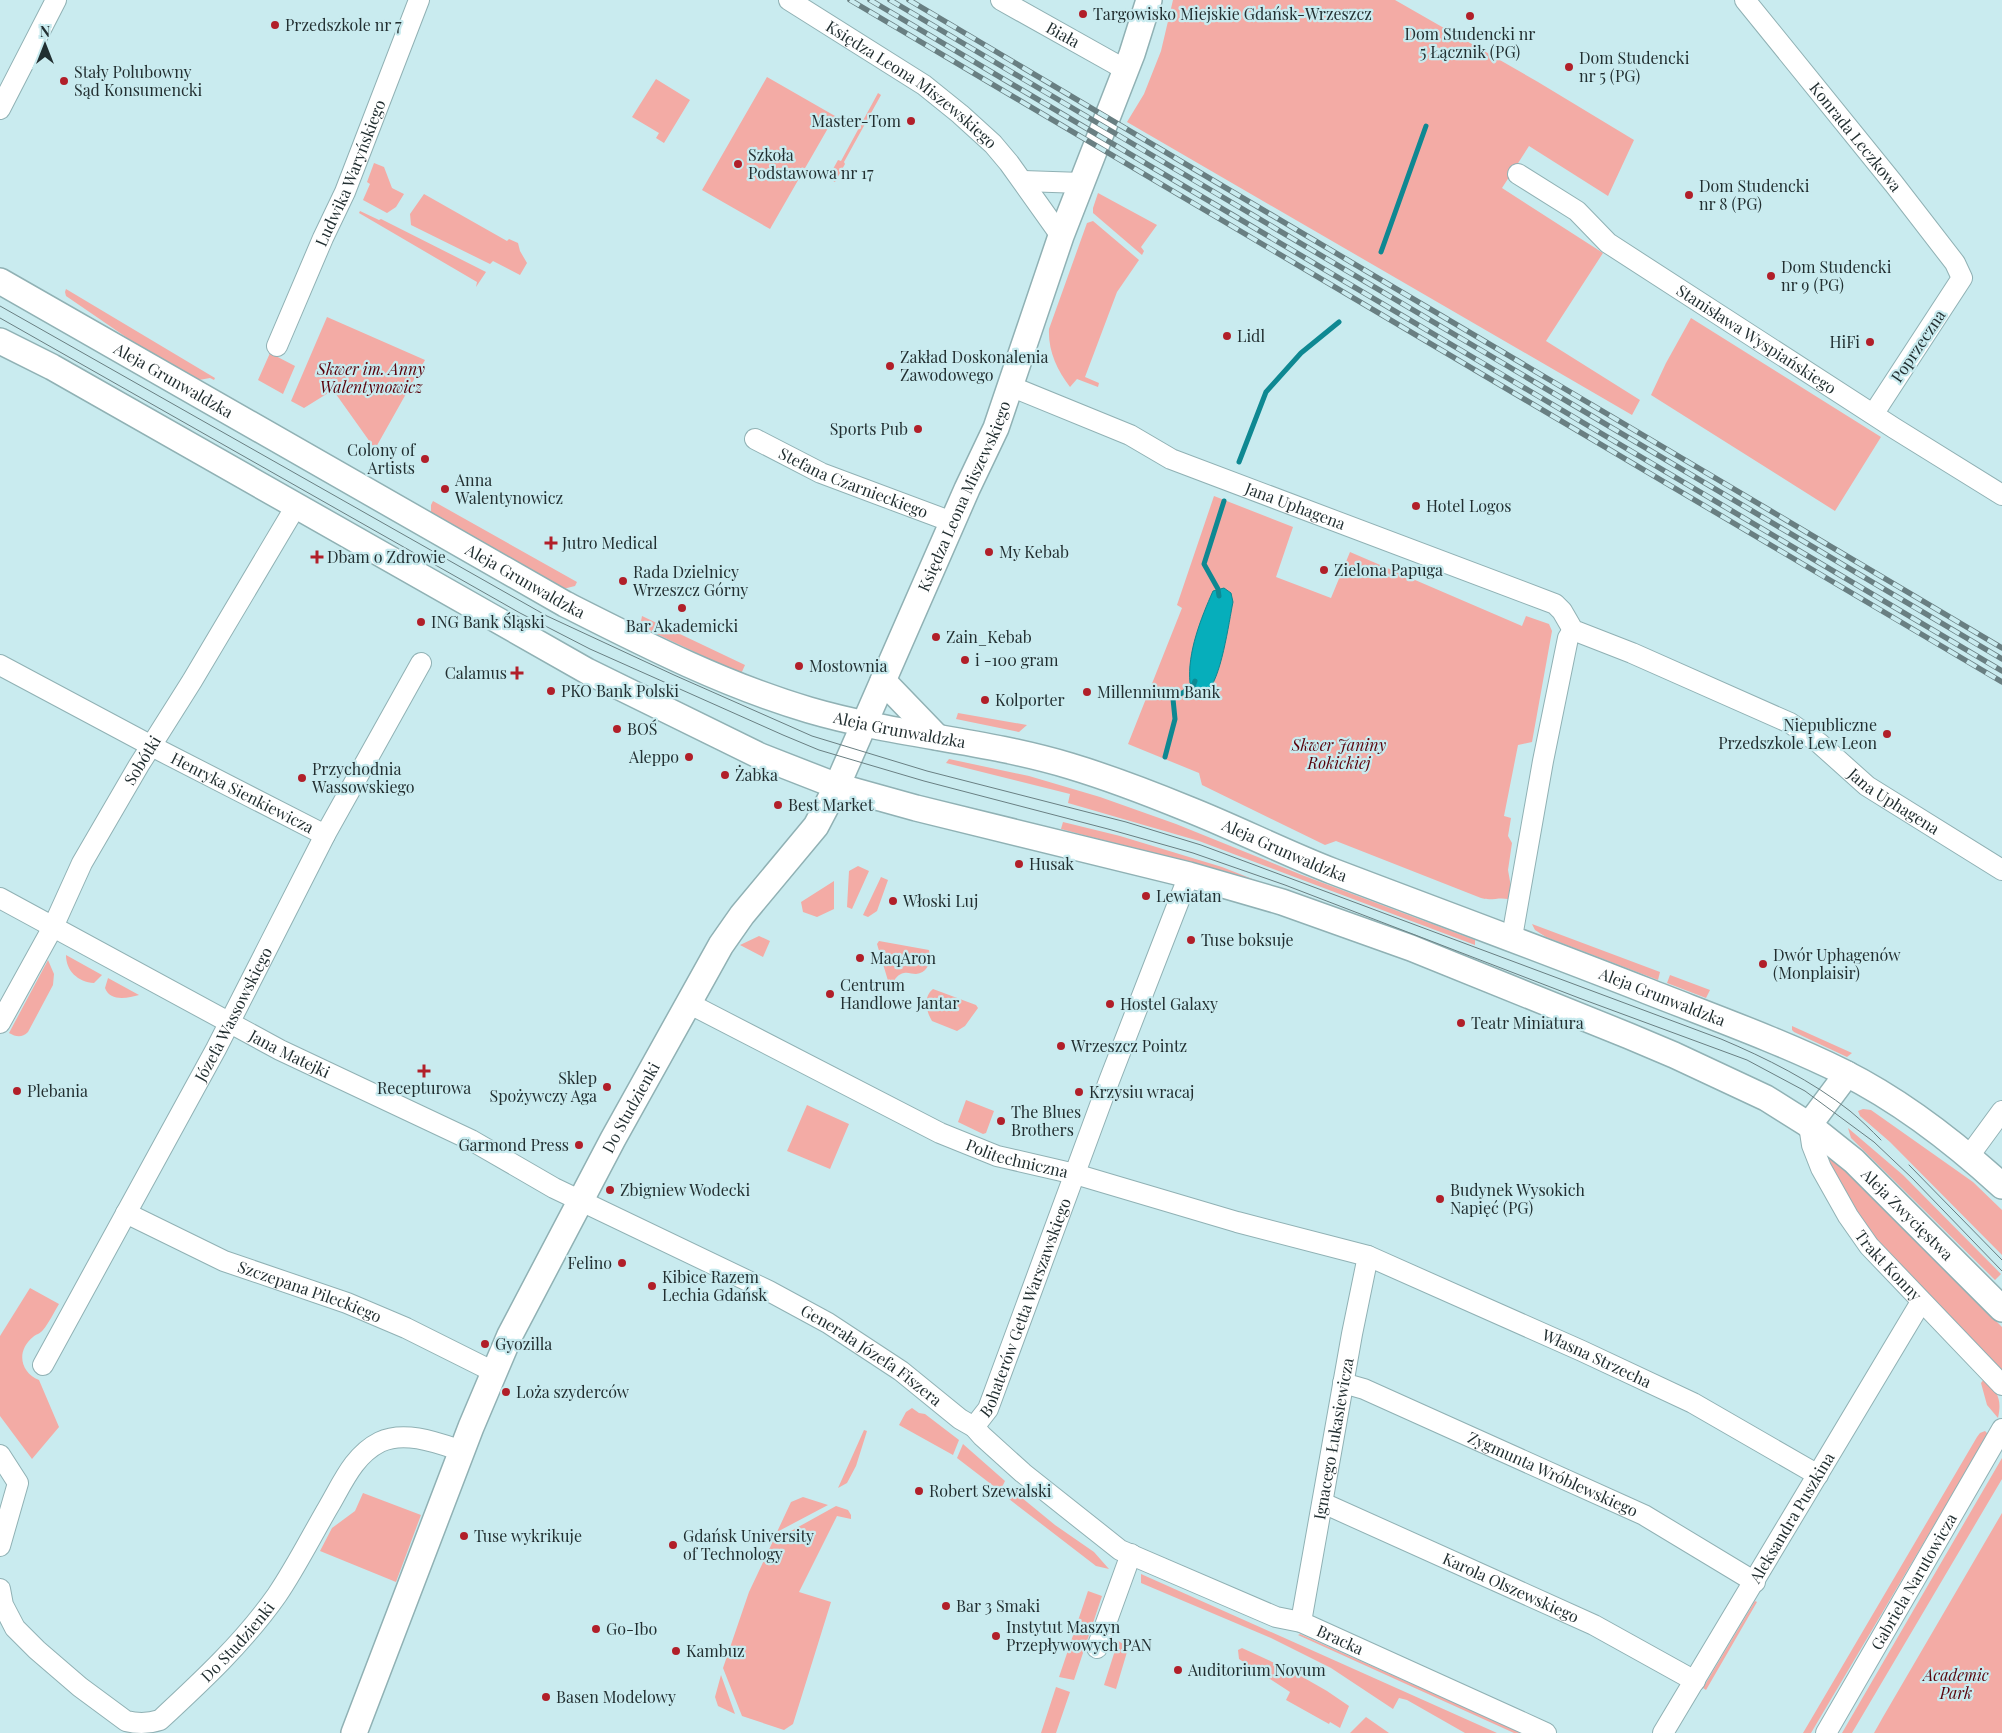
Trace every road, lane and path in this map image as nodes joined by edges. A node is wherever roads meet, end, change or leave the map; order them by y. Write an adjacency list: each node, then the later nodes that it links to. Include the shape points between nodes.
1 (56, 0): 8 (street)
2 (419, 0): 16 (street, Ludwika Waryńskiego, via 345,192)
3 (789, 0): 10 (street, Księdza Leona Miszewskiego, via 944,100 992,144)
4 (1001, 0): 7 (street, Biała)
5 (1149, 0): 7 (main road)
6 (1745, 0): 13 (street, Konrada Leczkowa, via 1894,184 1955,263)
7 (1126, 70): 11 (main road, Księdza Leona Miszewskiego)
8 (0, 109)
9 (1518, 174): 18 (street, Stanisława Wyspiańskiego, via 1577,211 1608,243)
10 (1023, 181): 11 (street); 12 (street, Księdza Leona Miszewskiego)
11 (1082, 183): 12 (main road, Księdza Leona Miszewskiego)
12 (1061, 236): 17 (main road, Księdza Leona Miszewskiego)
13 (1962, 278): 18 (street, Poprzeczna)
14 (0, 281): 27 (main road, Aleja Grunwaldzka, via 573,608 743,688 811,711)
15 (0, 342): 21 (main road)
16 (277, 346)
17 (1010, 386): 22 (main road, Księdza Leona Miszewskiego, via 996,428); 23 (street, Jana Uphagena, via 1130,435 1171,459 1554,604)
18 (1874, 413): 20 (street, Stanisława Wyspiańskiego)
19 (755, 439): 22 (street, Stefana Czarnieckiego, via 821,473)
20 (2002, 494)
21 (296, 506): 29 (street, Sobótki); 30 (main road, via 587,671 760,756)
22 (952, 522): 26 (main road, Księdza Leona Miszewskiego)
23 (1573, 630): 32 (street, Jana Uphagena, via 1790,723 1819,743 1867,786); 36 (street, via 1568,638 1543,761)
24 (421, 663): 31 (street, Józefa Wassowskiego)
25 (0, 665): 29 (street, Henryka Sienkiewicza)
26 (883, 681): 27 (main road, Księdza Leona Miszewskiego); 28 (main road)
27 (864, 723): 28 (main road, Aleja Grunwaldzka); 30 (main road, Księdza Leona Miszewskiego)
28 (937, 737): 36 (main road, Aleja Grunwaldzka, via 1068,765 1128,785 1326,869)
29 (152, 746): 31 (street, Henryka Sienkiewicza); 35 (street, Sobótki, via 82,863)
30 (837, 786): 33 (main road); 37 (main road, Do Studzienki, via 816,826 721,945)
31 (324, 835): 39 (street, Józefa Wassowskiego)
32 (2002, 870)
33 (1189, 875): 42 (main road, via 1282,902 1411,948 1674,1054 1766,1098); 44 (street, Bohaterów Getta Warszawskiego)
34 (0, 898): 35 (street, Jana Matejki)
35 (53, 927): 38 (street, Sobótki); 39 (street, Jana Matejki)
36 (1512, 937): 40 (main road, Aleja Grunwaldzka, via 1786,1045)
37 (688, 1003): 44 (street, Politechniczna, via 940,1133 997,1156); 46 (main road, Do Studzienki)
38 (0, 1023)
39 (229, 1024): 46 (street, Jana Matejki, via 471,1140); 47 (street, Józefa Wassowskiego)
40 (1847, 1074): 42 (main road); 43 (main road, via 1913,1114)
41 (2002, 1111): 43 (street)
42 (1809, 1125): 49 (street, Trakt Konny, via 1816,1157 1848,1216 1883,1262); 50 (main road, Aleja Zwycięstwa, via 1854,1161)
43 (1969, 1156): 45 (main road)
44 (1075, 1174): 48 (street, Politechniczna); 55 (street, Bohaterów Getta Warszawskiego, via 988,1410)
45 (2002, 1186)
46 (582, 1201): 52 (main road, Do Studzienki, via 510,1335); 55 (street, Generała Józefa Fiszera, via 770,1291 828,1323 900,1371)
47 (126, 1213): 51 (street, Józefa Wassowskiego); 52 (street, Szczepana Pileckiego, via 224,1262 347,1303)
48 (1368, 1256): 53 (street, Ignacego Łukasiewicza); 59 (street, Własna Strzecha, via 1693,1403)
49 (1921, 1302): 54 (street, Trakt Konny); 59 (street, Aleksandra Puszkina)
50 (2002, 1309)
51 (43, 1365)
52 (494, 1372): 57 (main road, Do Studzienki)
53 (1343, 1383): 60 (street, Ignacego Łukasiewicza); 63 (street, Zygmunta Wróblewskiego, via 1364,1389 1644,1515)
54 (2002, 1385)
55 (974, 1427): 62 (street, Generała Józefa Fiszera, via 1073,1514 1120,1550)
56 (2002, 1429): 71 (street, Gabriela Narutowicza)
57 (462, 1451): 64 (street, Do Studzienki, via 423,1440 394,1438 368,1449 350,1470 278,1594 259,1619 205,1678 160,1720 152,1723 126,1720 37,1650 15,1628 3,1604); 68 (main road, Do Studzienki)
58 (0, 1455): 61 (street, via 18,1483)
59 (1818, 1475): 63 (street, Aleksandra Puszkina)
60 (1323, 1503): 65 (street, Ignacego Łukasiewicza); 67 (street, Karola Olszewskiego, via 1594,1625)
61 (0, 1546)
62 (1131, 1554): 65 (street, Bracka, via 1276,1617); 66 (street)
63 (1755, 1582): 67 (street, Aleksandra Puszkina)
64 (0, 1589)
65 (1301, 1622): 69 (street, Bracka)
66 (1100, 1639)
67 (1695, 1681): 70 (street, Aleksandra Puszkina)
68 (354, 1733)
69 (1546, 1733)
70 (1663, 1733)
71 (1826, 1733)

